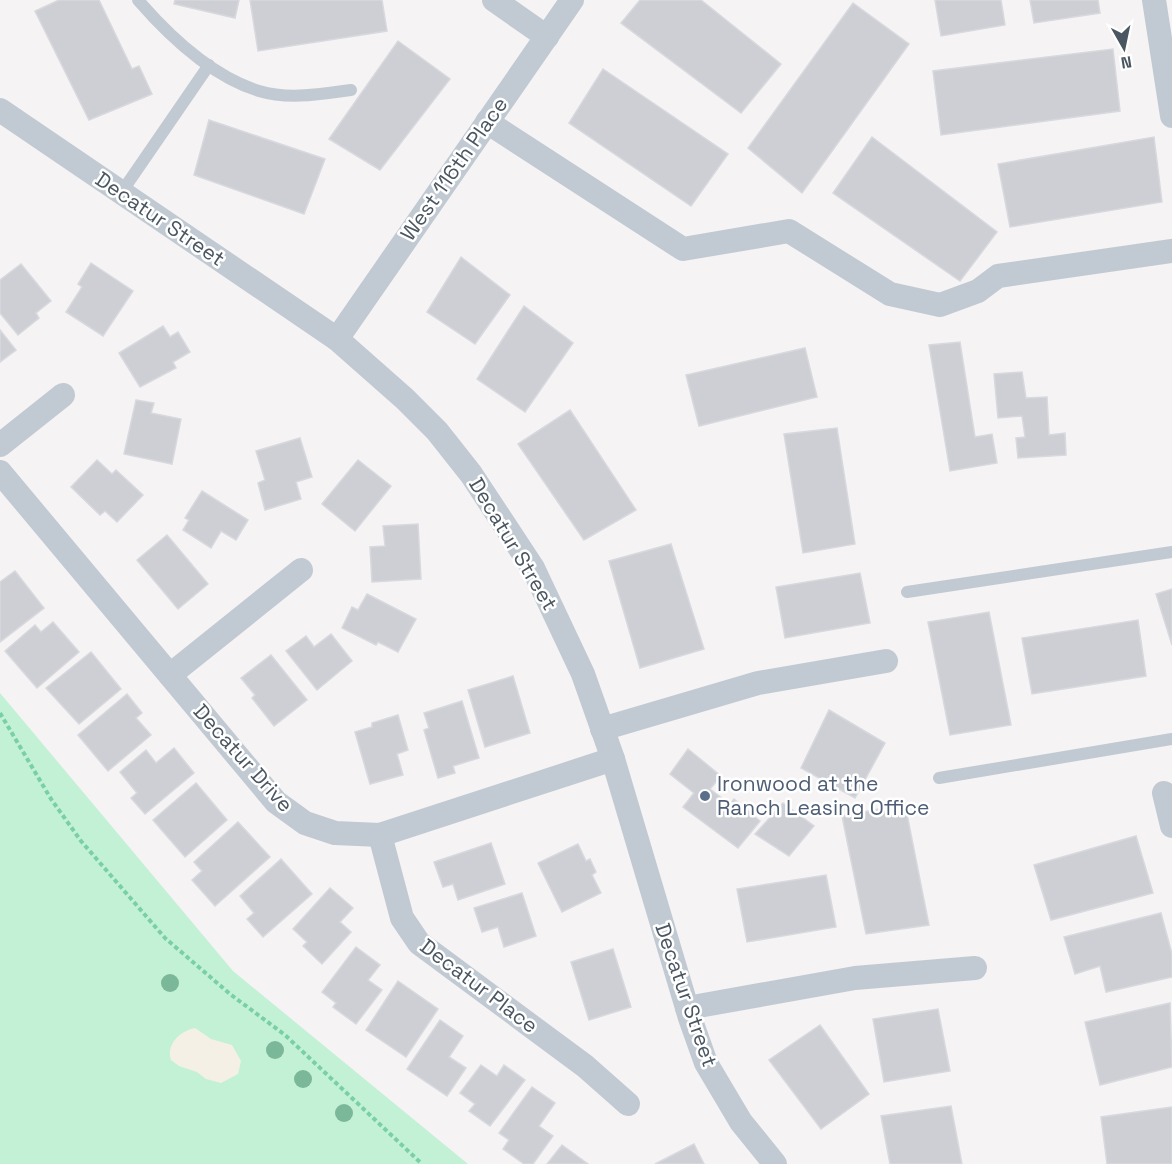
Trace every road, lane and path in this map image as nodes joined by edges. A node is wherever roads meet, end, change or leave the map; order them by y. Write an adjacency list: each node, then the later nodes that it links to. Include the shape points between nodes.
1 (138, 0): 6 (lane, via 166,30)
2 (495, 0): 5 (street)
3 (572, 0): 5 (street, West 116th Place)
4 (1154, 0): 9 (street)
5 (547, 37): 10 (street, West 116th Place)
6 (209, 65): 7 (lane, via 260,91 313,96); 11 (lane)
7 (351, 90)
8 (0, 110): 11 (street, Decatur Street)
9 (1172, 116)
10 (487, 122): 12 (street, via 683,249 789,231 890,294 940,305 978,291 998,276); 13 (street, West 116th Place)
11 (121, 193): 13 (street, Decatur Street)
12 (1172, 251)
13 (337, 339): 23 (street, Decatur Street, via 413,407 477,482 550,599)
14 (63, 395): 15 (street)
15 (0, 445)
16 (0, 472): 21 (street, Decatur Drive)
17 (1172, 552): 19 (lane)
18 (301, 570): 21 (street)
19 (907, 592)
20 (886, 661): 23 (street, via 758,683)
21 (170, 675): 29 (street, Decatur Drive, via 289,813 335,833)
22 (0, 713): 33 (path, via 81,841 165,938 285,1035)
23 (602, 729): 25 (street, Decatur Street)
24 (1172, 739): 26 (lane)
25 (613, 759): 29 (street, Decatur Drive); 31 (street, Decatur Street)
26 (939, 778)
27 (1164, 793): 28 (street)
28 (1172, 826)
29 (381, 835): 32 (street, Decatur Place, via 402,918 419,943 585,1066)
30 (975, 968): 31 (street, via 855,978)
31 (687, 1008): 34 (street, Decatur Street, via 706,1063 741,1122)
32 (628, 1104)
33 (422, 1164)
34 (775, 1164)

